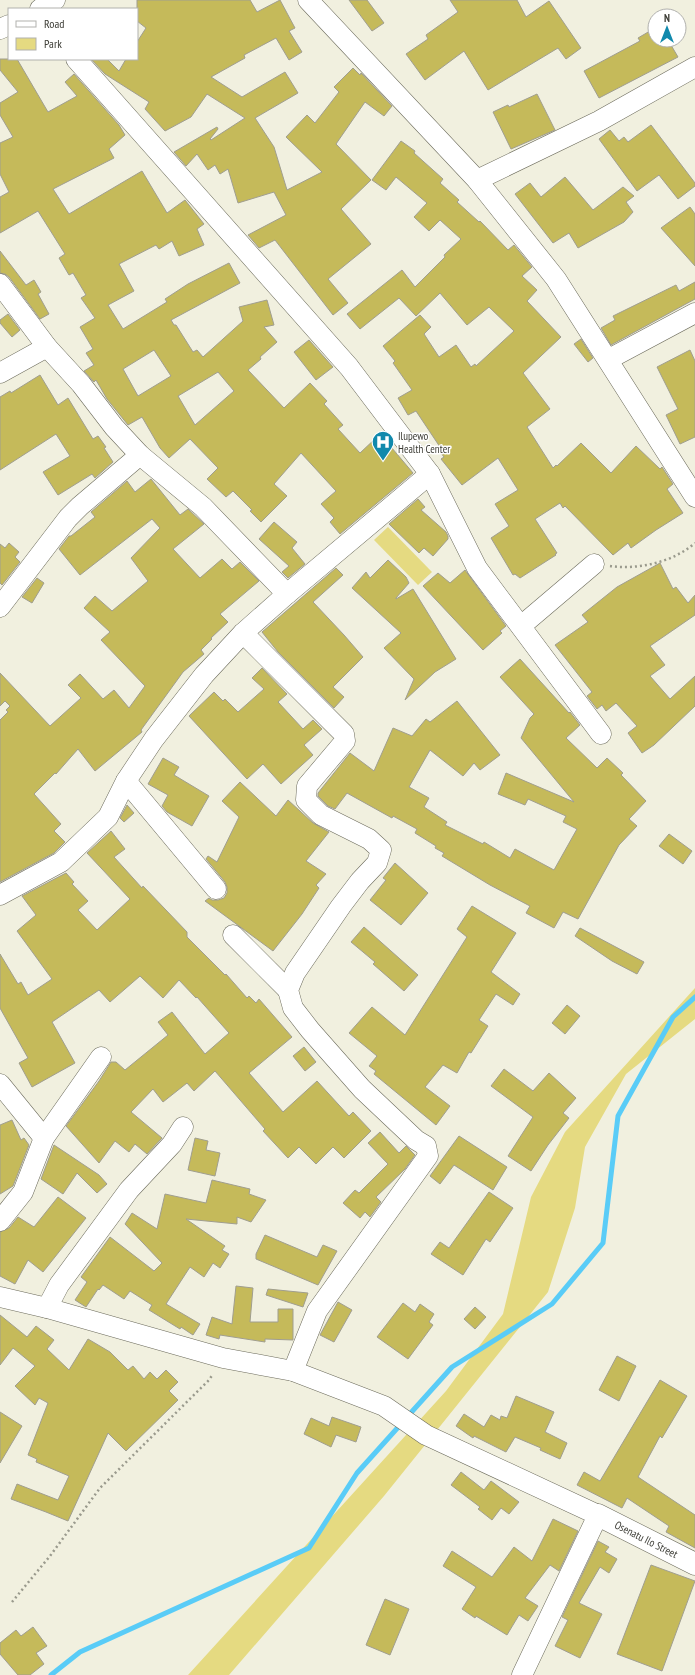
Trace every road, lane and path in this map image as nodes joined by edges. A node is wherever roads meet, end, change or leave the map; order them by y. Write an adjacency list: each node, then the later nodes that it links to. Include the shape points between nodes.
1 (55, 0): 3 (street)
2 (318, 3): 6 (street)
3 (42, 8)
4 (77, 60): 13 (street, via 348,366)
5 (695, 67): 6 (street, via 599,122)
6 (477, 180): 10 (street, via 556,279)
7 (0, 284): 9 (street)
8 (695, 313): 10 (street)
9 (47, 347): 11 (street); 12 (street)
10 (609, 360): 14 (street)
11 (0, 374)
12 (140, 455): 17 (street, via 203,507); 18 (street, via 68,518)
13 (430, 474): 17 (street); 19 (street, via 478,568)
14 (695, 497)
15 (695, 543): 16 (path, via 684,553 650,565 624,568)
16 (594, 564): 19 (street)
17 (287, 594): 20 (street)
18 (0, 607)
19 (521, 626): 21 (street)
20 (244, 634): 22 (street, via 204,675 154,738); 26 (street, via 344,734 345,741 307,786 306,800 321,815 369,839 381,850 377,863 341,906 295,973)
21 (601, 734)
22 (126, 781): 23 (street); 24 (street, via 108,817 61,862)
23 (216, 889)
24 (0, 895)
25 (233, 935): 26 (street)
26 (288, 990): 35 (street, via 293,1008 310,1030 362,1089 416,1140 426,1146 428,1156 317,1311)
27 (101, 1057): 30 (street)
28 (0, 1084): 30 (street)
29 (183, 1127): 33 (street, via 172,1144 129,1190 60,1285)
30 (44, 1138): 31 (street, via 23,1192)
31 (0, 1221)
32 (2, 1301): 33 (street)
33 (47, 1308): 34 (street)
34 (223, 1358): 35 (street); 38 (path, via 210,1380 100,1488)
35 (293, 1371): 36 (street, via 384,1406 426,1434)
36 (598, 1515): 37 (street, Osenatu Ilo Street); 39 (street)
37 (695, 1564)
38 (12, 1602)
39 (522, 1675)

